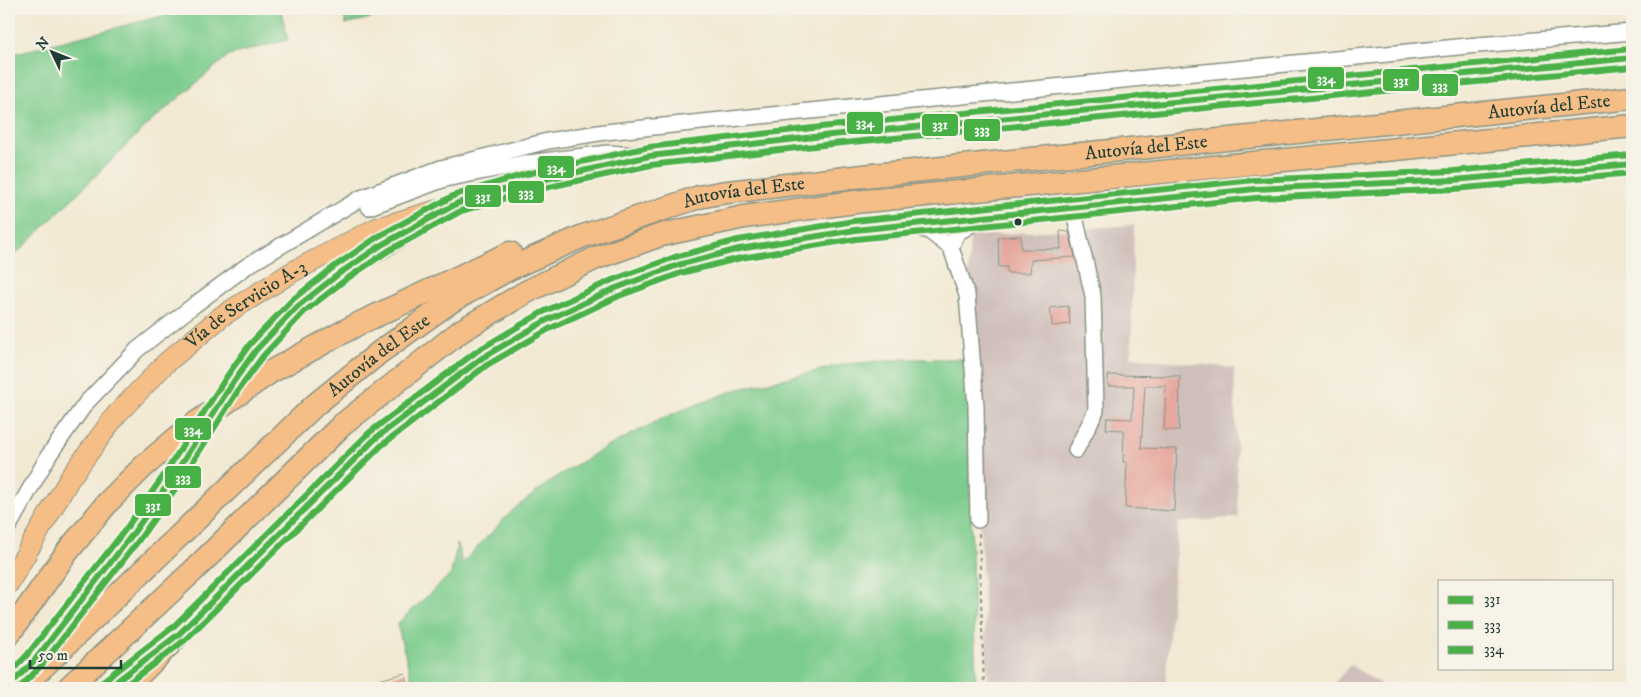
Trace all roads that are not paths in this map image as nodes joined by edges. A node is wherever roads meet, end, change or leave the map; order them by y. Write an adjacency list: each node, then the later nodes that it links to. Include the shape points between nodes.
1 (1632, 32): 11 (lane, via 605,132 548,141 441,168 361,198)
2 (1632, 58): 5 (main road, Vía de Servicio A-3, via 841,134)
3 (1632, 98): 7 (highway, Autovía del Este, via 854,177)
4 (1632, 126): 24 (highway, Autovía del Este, via 855,202 744,217 661,235 596,258 526,292 461,331 342,425)
5 (650, 156): 8 (main road, Vía de Servicio A-3, via 524,184); 11 (lane, via 608,153 520,164 445,179)
6 (1632, 164): 9 (highway, via 1454,180 1255,190)
7 (700, 196): 20 (highway, via 616,210 534,242 356,325 272,372 190,427 144,466 108,502 68,551); 23 (highway, Autovía del Este, via 583,236 509,269 450,302 380,352 315,405)
8 (458, 203): 19 (main road, Vía de Servicio A-3, via 377,228 294,271 222,316 166,363 116,415 70,478); 22 (highway, bridge, via 383,244 340,273 298,306 256,350 132,535 34,660)
9 (1073, 208): 10 (highway); 14 (lane, via 1093,296)
10 (984, 217): 12 (highway); 13 (lane, via 957,233)
11 (318, 224): 18 (lane, via 247,266 138,350 86,402 49,455)
12 (905, 224): 13 (lane, via 930,231); 21 (highway, via 739,249 678,265 616,288 545,321 482,358 376,438)
13 (951, 248): 17 (lane, via 967,295 976,406)
14 (1096, 411): 15 (lane); 16 (lane)
15 (1098, 430)
16 (1076, 450)
17 (978, 520)
18 (9, 526)
19 (9, 583)
20 (9, 634)
21 (179, 634): 25 (highway); 26 (highway)
22 (9, 686)
23 (21, 688)
24 (68, 688)
25 (108, 688)
26 (126, 688)

